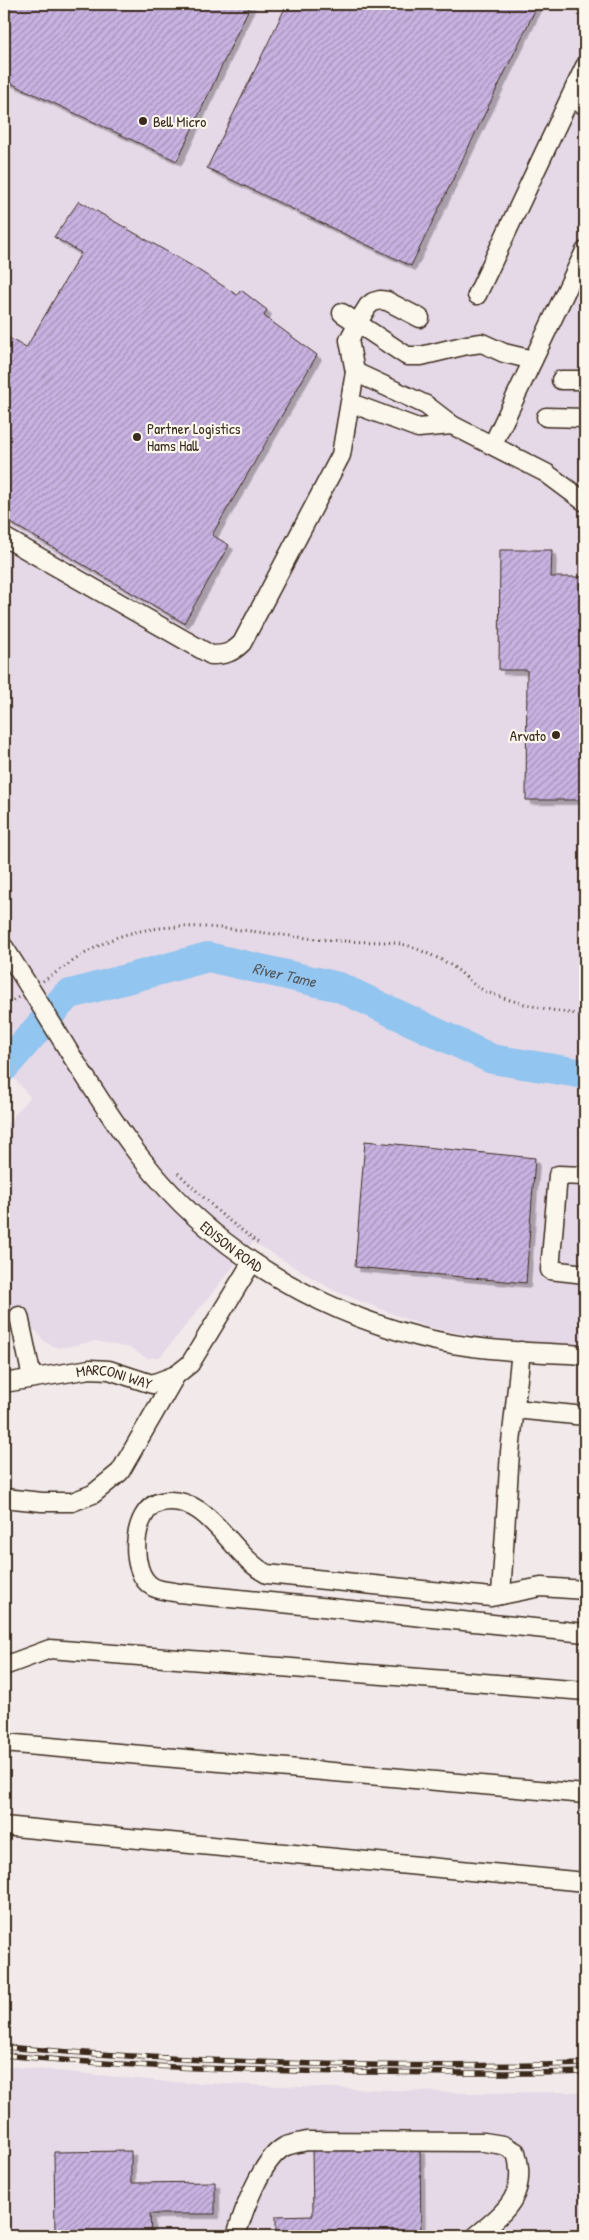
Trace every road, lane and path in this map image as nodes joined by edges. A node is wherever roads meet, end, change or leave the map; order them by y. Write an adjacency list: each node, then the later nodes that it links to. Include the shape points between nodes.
1 (585, 66): 2 (street)
2 (577, 102): 4 (street)
3 (583, 261): 8 (street)
4 (476, 295)
5 (342, 313): 7 (street)
6 (420, 318): 7 (street, via 380,300 368,306)
7 (358, 322): 8 (street, via 407,356 482,343 504,353); 9 (street, via 348,340)
8 (533, 360): 16 (street)
9 (355, 372): 12 (street); 15 (street, via 426,405)
10 (561, 380): 11 (street)
11 (585, 380)
12 (350, 403): 15 (street, via 418,428); 18 (street, via 341,455 242,642 233,652 211,655)
13 (546, 417): 14 (street)
14 (585, 418)
15 (452, 425): 16 (street)
16 (493, 444): 17 (street, via 546,473)
17 (585, 502)
18 (4, 538)
19 (4, 947): 20 (street, EDISON ROAD)
20 (28, 989): 21 (path); 22 (path, via 117,937 157,929 196,927 343,942 390,942 414,948 454,967 476,986 495,995 564,1013); 26 (street, EDISON ROAD, bridge, via 141,1158 198,1220)
21 (4, 1005)
22 (585, 1015)
23 (173, 1168): 25 (path, via 223,1216)
24 (585, 1176): 27 (street, via 558,1175 550,1270)
25 (261, 1244)
26 (252, 1262): 29 (street, EDISON ROAD, via 293,1287 377,1324 421,1337); 31 (street, MARCONI WAY, via 190,1364)
27 (585, 1274)
28 (19, 1316): 32 (street)
29 (521, 1351): 30 (street, EDISON ROAD); 34 (street)
30 (585, 1354)
31 (176, 1375): 32 (street, MARCONI WAY, via 152,1384 109,1370); 36 (street, via 120,1472 93,1494 72,1502)
32 (32, 1378): 33 (street, MARCONI WAY)
33 (4, 1383)
34 (515, 1409): 35 (street); 38 (street)
35 (585, 1416)
36 (4, 1498)
37 (585, 1590): 38 (street, via 541,1587)
38 (501, 1595): 39 (street, via 491,1597 267,1574 255,1568 200,1510 175,1501 158,1502 148,1510 141,1521 136,1541 136,1558 152,1587 180,1593)
39 (585, 1632)
40 (4, 1666): 41 (street, via 50,1649)
41 (585, 1691)
42 (4, 1743): 43 (street)
43 (585, 1794)
44 (4, 1826): 45 (street)
45 (585, 1882)
46 (236, 2236): 47 (street, via 243,2212 272,2156 285,2147 307,2141 484,2142 503,2145 516,2152 521,2170 516,2195 504,2213)
47 (476, 2236)

